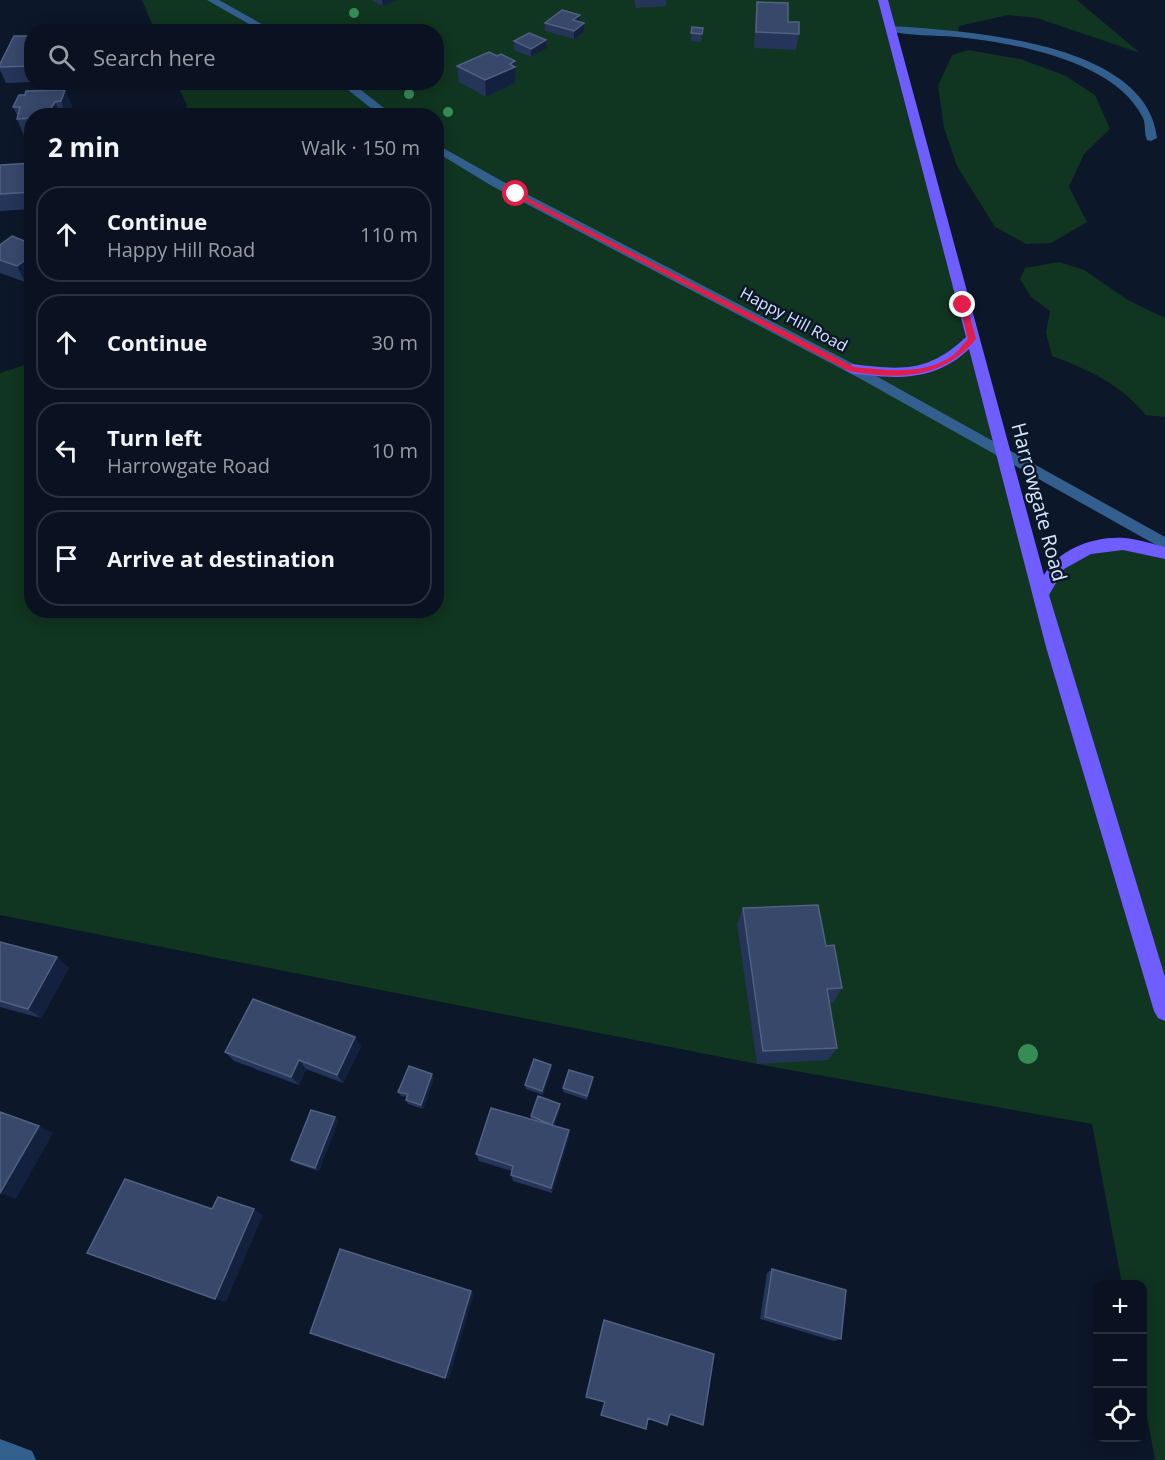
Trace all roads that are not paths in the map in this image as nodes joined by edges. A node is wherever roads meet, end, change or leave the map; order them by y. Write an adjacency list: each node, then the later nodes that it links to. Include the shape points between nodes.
1 (212, 0): 3 (street)
2 (883, 0): 4 (main road, Harrowgate Road)
3 (256, 24)
4 (891, 29): 7 (street, via 1004,39 1087,64 1122,85 1148,117); 9 (main road, Harrowgate Road)
5 (354, 90): 6 (street)
6 (378, 108)
7 (1151, 138)
8 (444, 152): 10 (street, Happy Hill Road, via 496,183)
9 (972, 339): 10 (main road, via 955,358 930,369 895,374); 11 (main road, Harrowgate Road)
10 (852, 369): 11 (street, Happy Hill Road)
11 (1002, 453): 12 (street, Happy Hill Road); 14 (main road, Harrowgate Road)
12 (1165, 544)
13 (1165, 553): 14 (main road, via 1123,544 1088,548 1058,565)
14 (1041, 596): 15 (main road, Harrowgate Road)
15 (1165, 1011)
16 (0, 1452): 17 (street)
17 (23, 1460)

